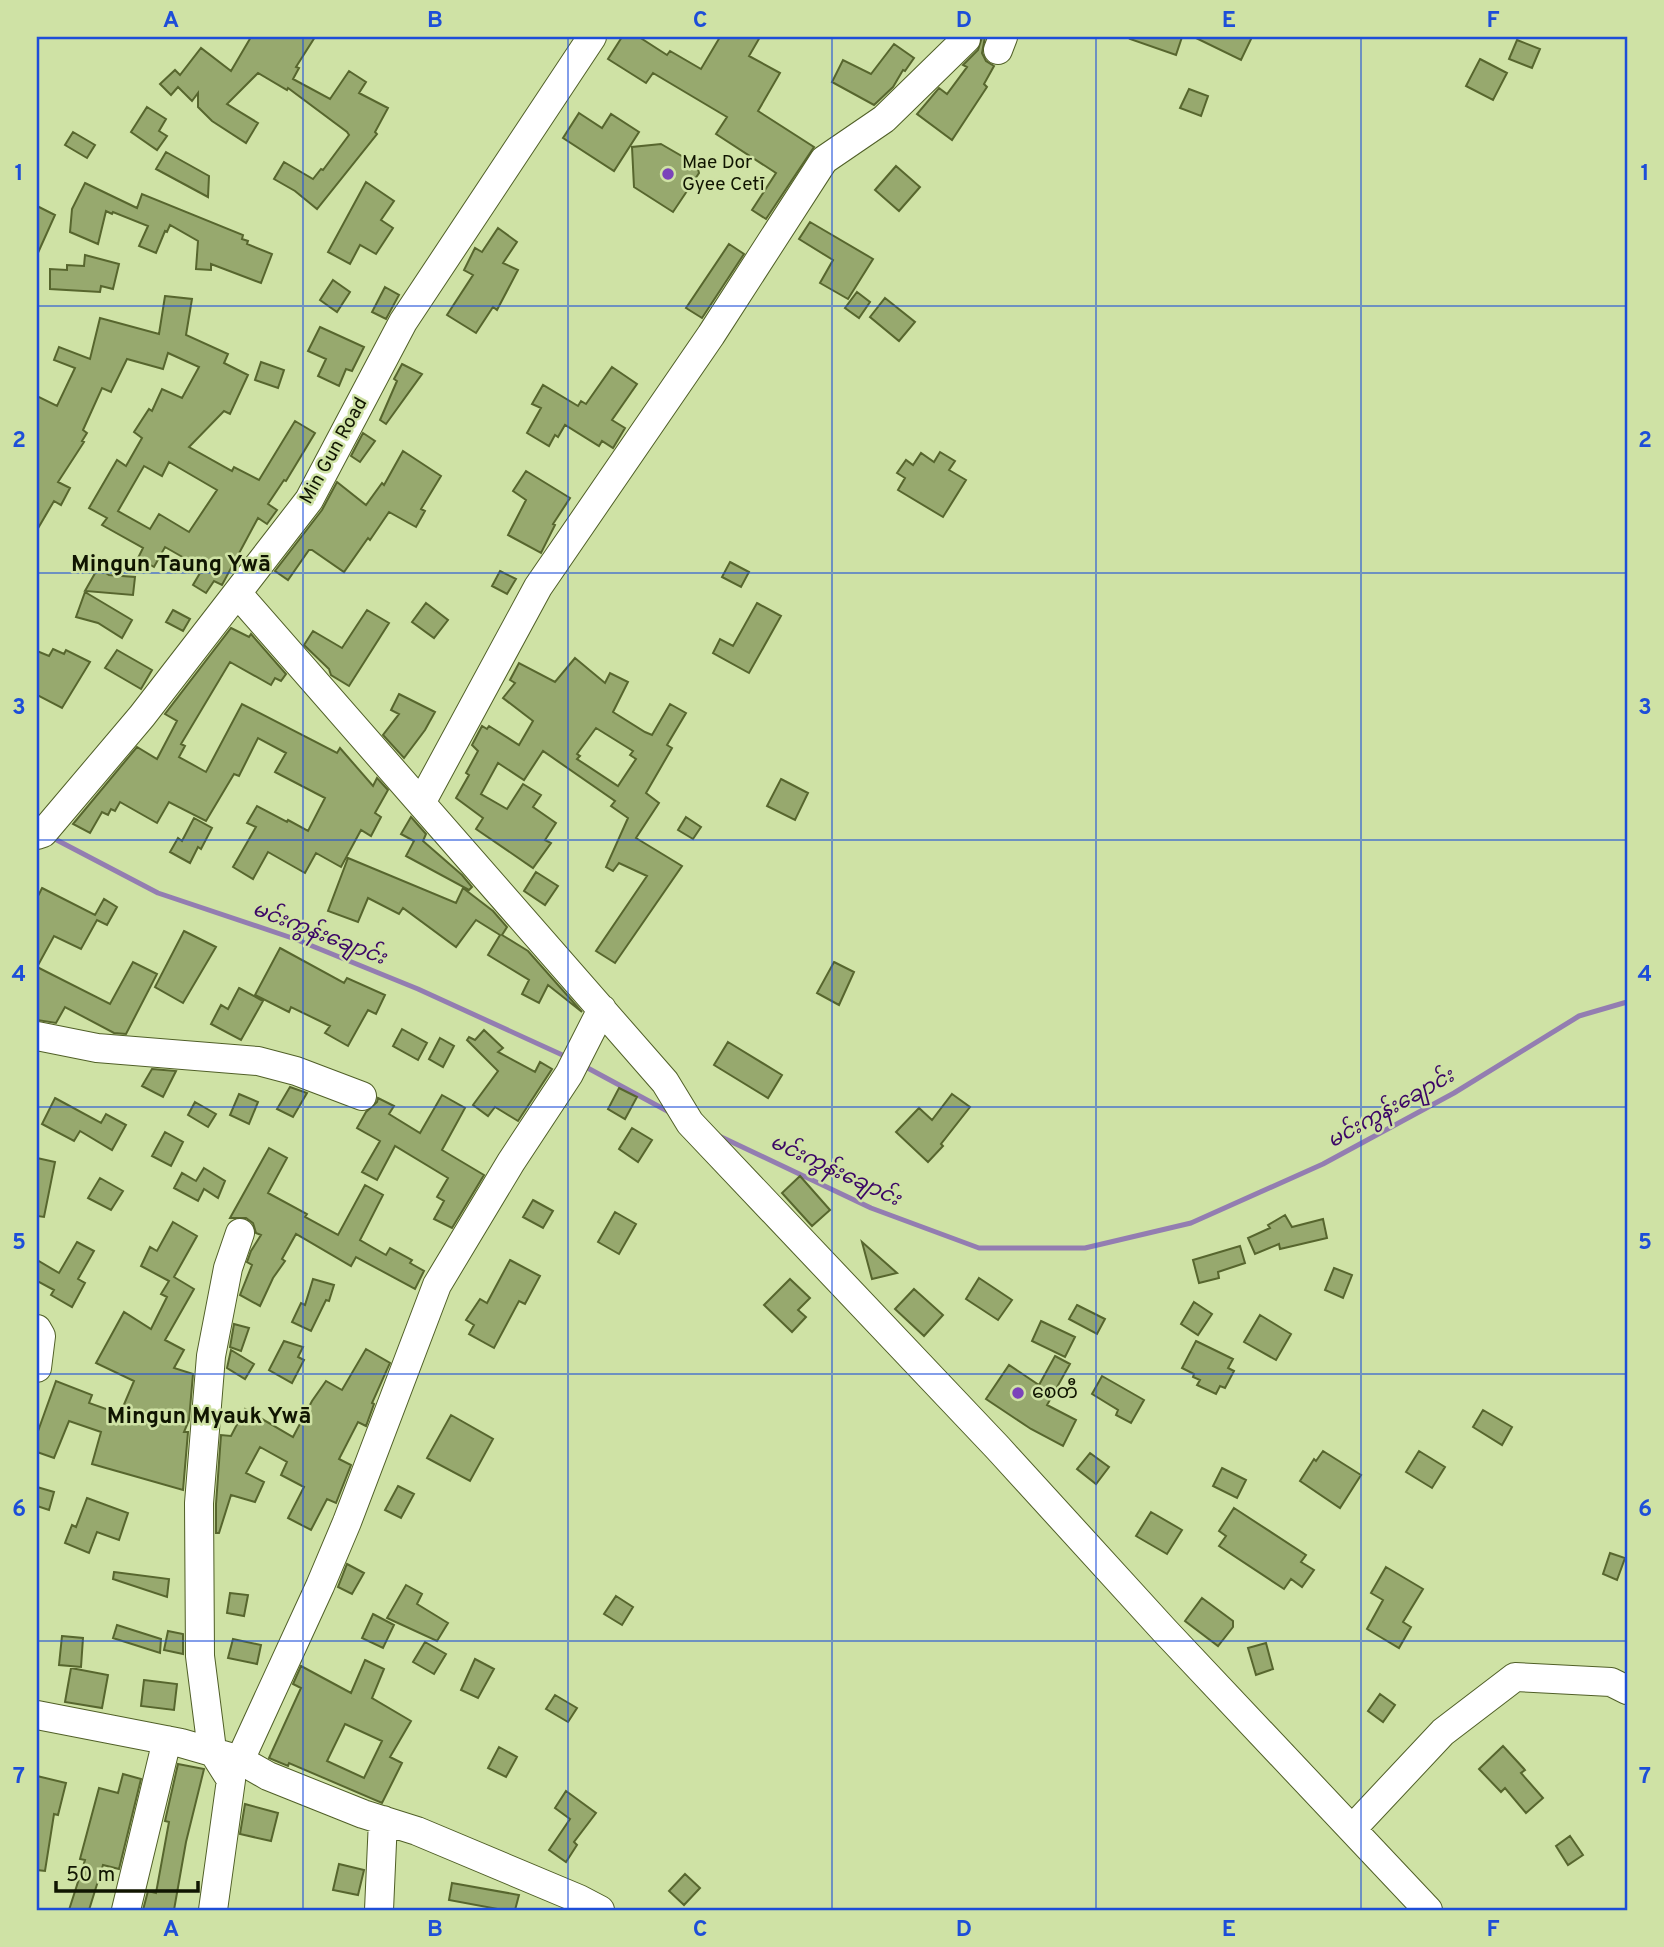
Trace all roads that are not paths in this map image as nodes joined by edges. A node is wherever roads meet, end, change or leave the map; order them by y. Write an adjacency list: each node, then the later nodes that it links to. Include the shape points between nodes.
1 (592, 37): 3 (street, Min Gun Road, via 403,322 309,500)
2 (965, 40): 4 (street, via 884,119 824,160 711,335 538,587)
3 (237, 594): 4 (street); 5 (street, Min Gun Road, via 142,716)
4 (421, 803): 6 (street)
5 (37, 835)
6 (602, 1009): 16 (street, via 569,1074 437,1284 341,1535); 18 (street, via 665,1082 691,1123)
7 (37, 1036): 8 (street, via 97,1048 258,1060)
8 (362, 1096)
9 (240, 1233): 15 (street, via 228,1268 211,1356 199,1503 200,1656)
10 (37, 1329): 11 (street, via 41,1336)
11 (37, 1368)
12 (1627, 1690): 18 (street, via 1611,1682 1515,1677 1443,1732)
13 (37, 1715): 14 (street)
14 (167, 1740): 15 (street); 19 (street)
15 (212, 1750): 16 (street); 20 (street, via 231,1780)
16 (240, 1760): 17 (street, via 268,1776)
17 (383, 1820): 21 (street); 22 (street)
18 (1353, 1828): 23 (street)
19 (126, 1910)
20 (213, 1910)
21 (379, 1910)
22 (600, 1910)
23 (1428, 1910)

